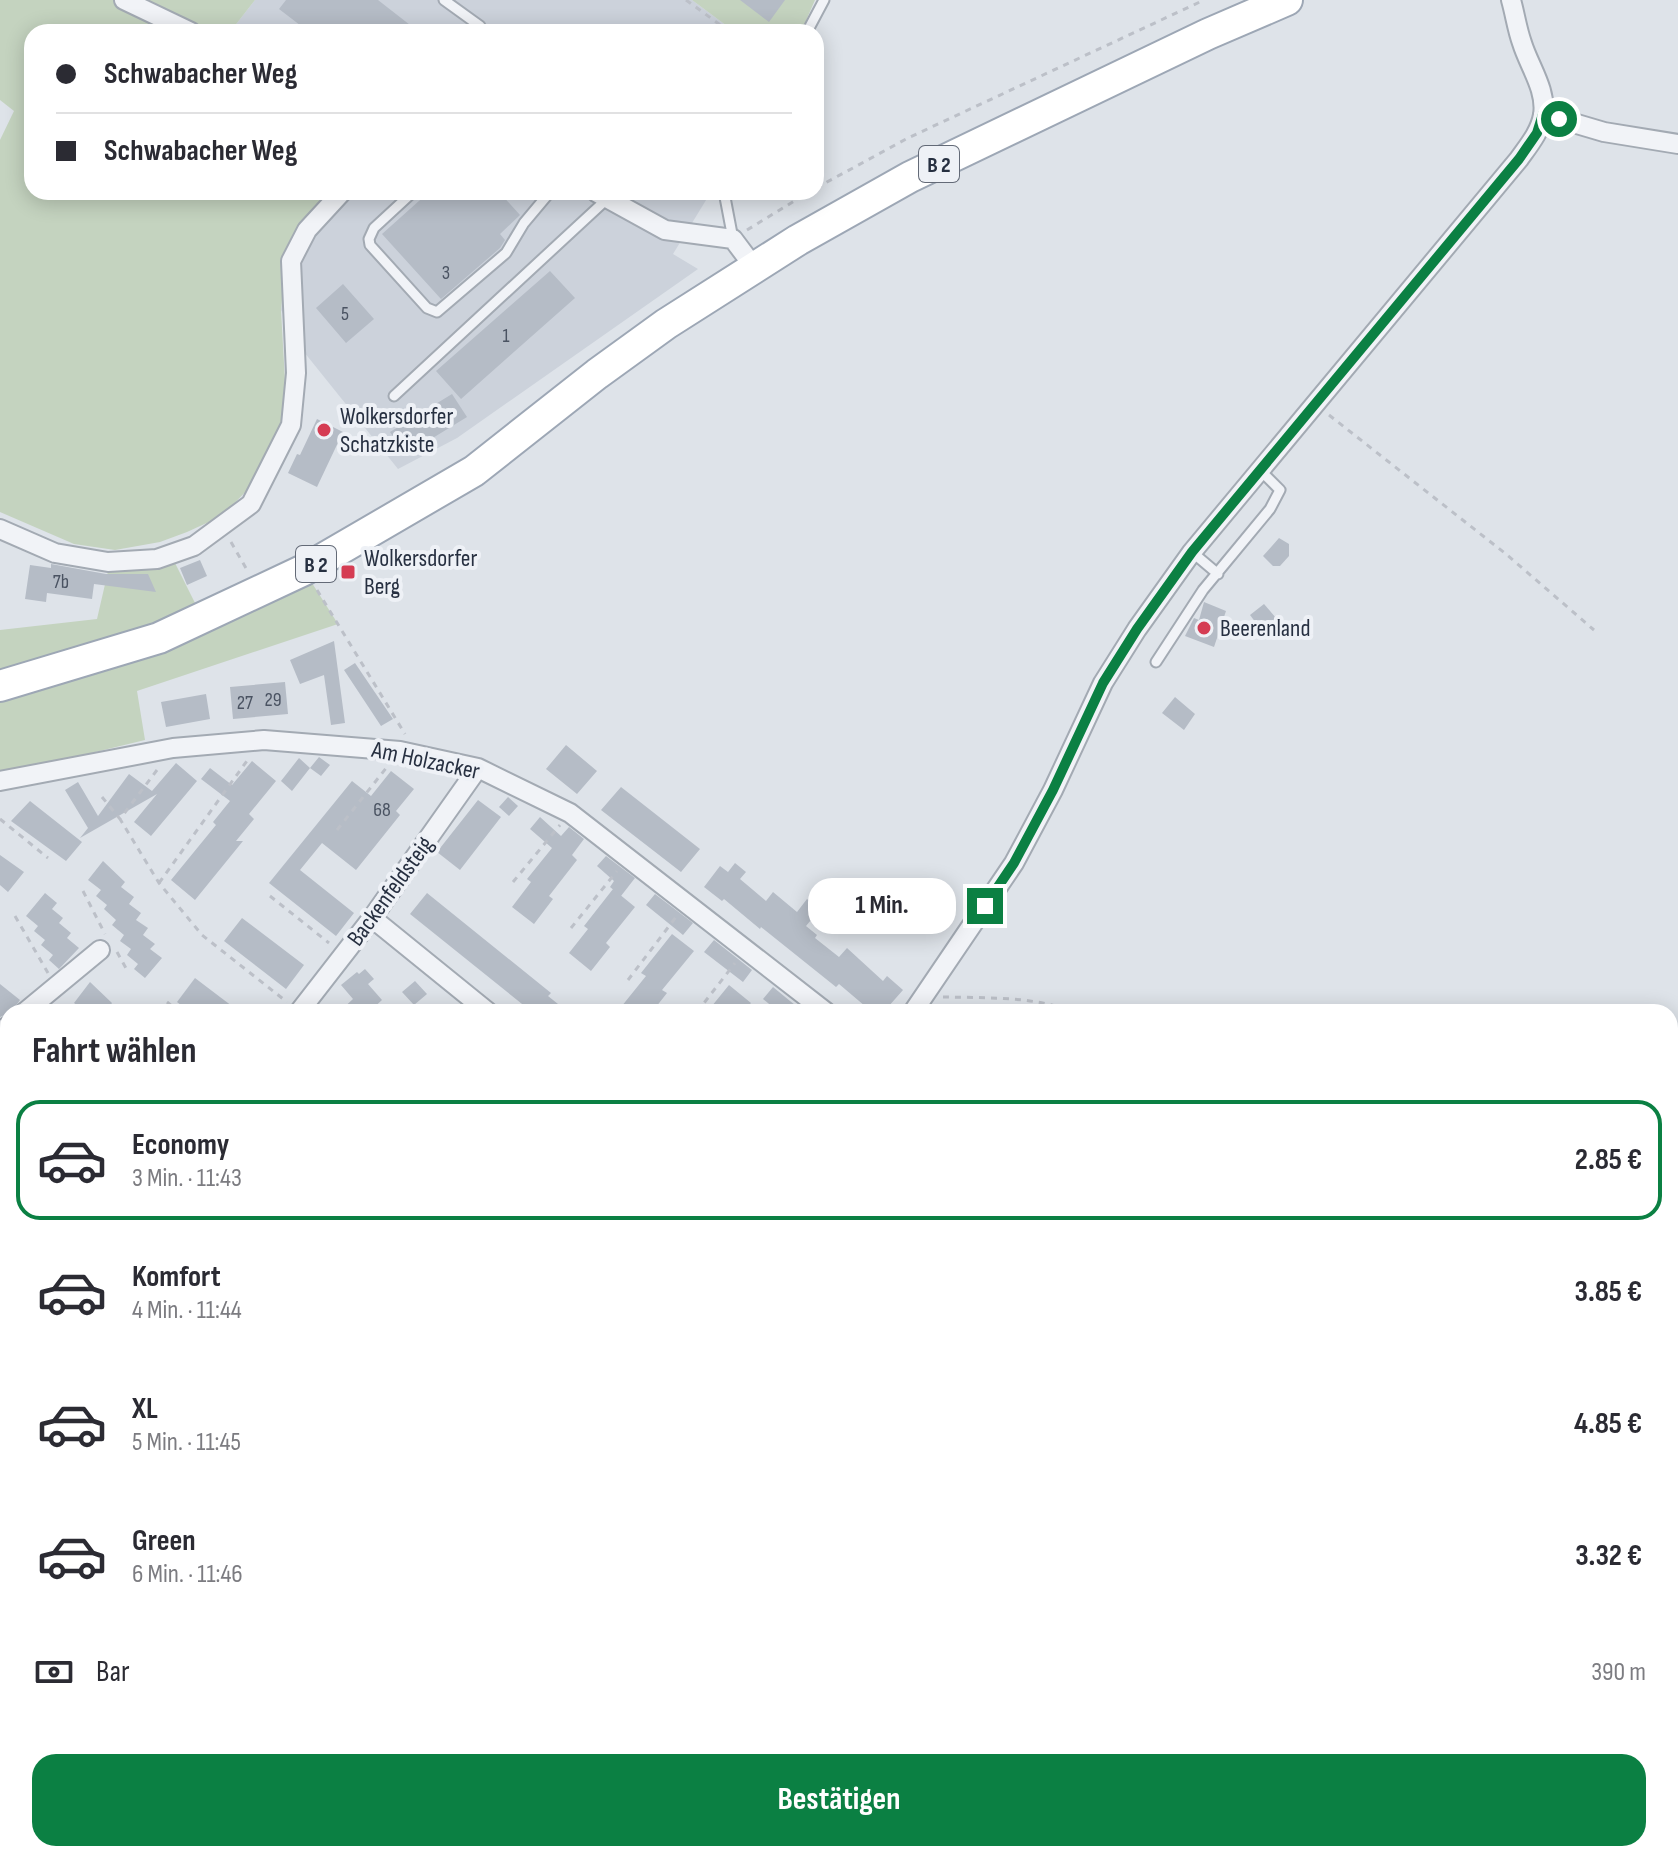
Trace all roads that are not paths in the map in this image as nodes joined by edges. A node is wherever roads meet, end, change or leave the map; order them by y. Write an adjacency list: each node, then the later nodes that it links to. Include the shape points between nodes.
1 (124, 0): 6 (street)
2 (444, 0): 7 (lane)
3 (824, 0): 8 (lane)
4 (1287, 0): 18 (main road, B 2, via 910,177)
5 (1511, 0): 9 (street)
6 (174, 24)
7 (477, 24)
8 (811, 24)
9 (1543, 114): 10 (street, via 1604,132); 20 (street, via 1519,159)
10 (1678, 144)
11 (335, 200): 21 (street, via 307,230 291,261 296,373 291,425 251,504 194,546 157,559 108,562 55,553)
12 (404, 200): 13 (lane, via 374,228 370,245 427,308 437,312 506,253)
13 (543, 200)
14 (598, 200): 19 (lane)
15 (609, 200): 17 (street, via 665,230)
16 (726, 200): 17 (lane)
17 (733, 239): 18 (street)
18 (754, 267): 25 (main road, B 2, via 597,374 474,471 304,570 159,638)
19 (394, 396)
20 (1260, 470): 22 (street); 23 (lane, via 1280,490)
21 (0, 529)
22 (1192, 552): 23 (lane); 34 (street, via 1103,683 1014,863)
23 (1218, 574): 24 (lane)
24 (1156, 662)
25 (0, 686)
26 (478, 768): 27 (street, Am Holzacker, via 408,752 264,740 173,748); 28 (street, Backenfeldsteig); 33 (street, Am Holzacker, via 570,813)
27 (0, 781)
28 (372, 918): 31 (street, Backenfeldsteig); 32 (street)
29 (100, 950): 30 (street)
30 (35, 1004)
31 (306, 1004)
32 (478, 1004)
33 (816, 1004)
34 (919, 1004)

